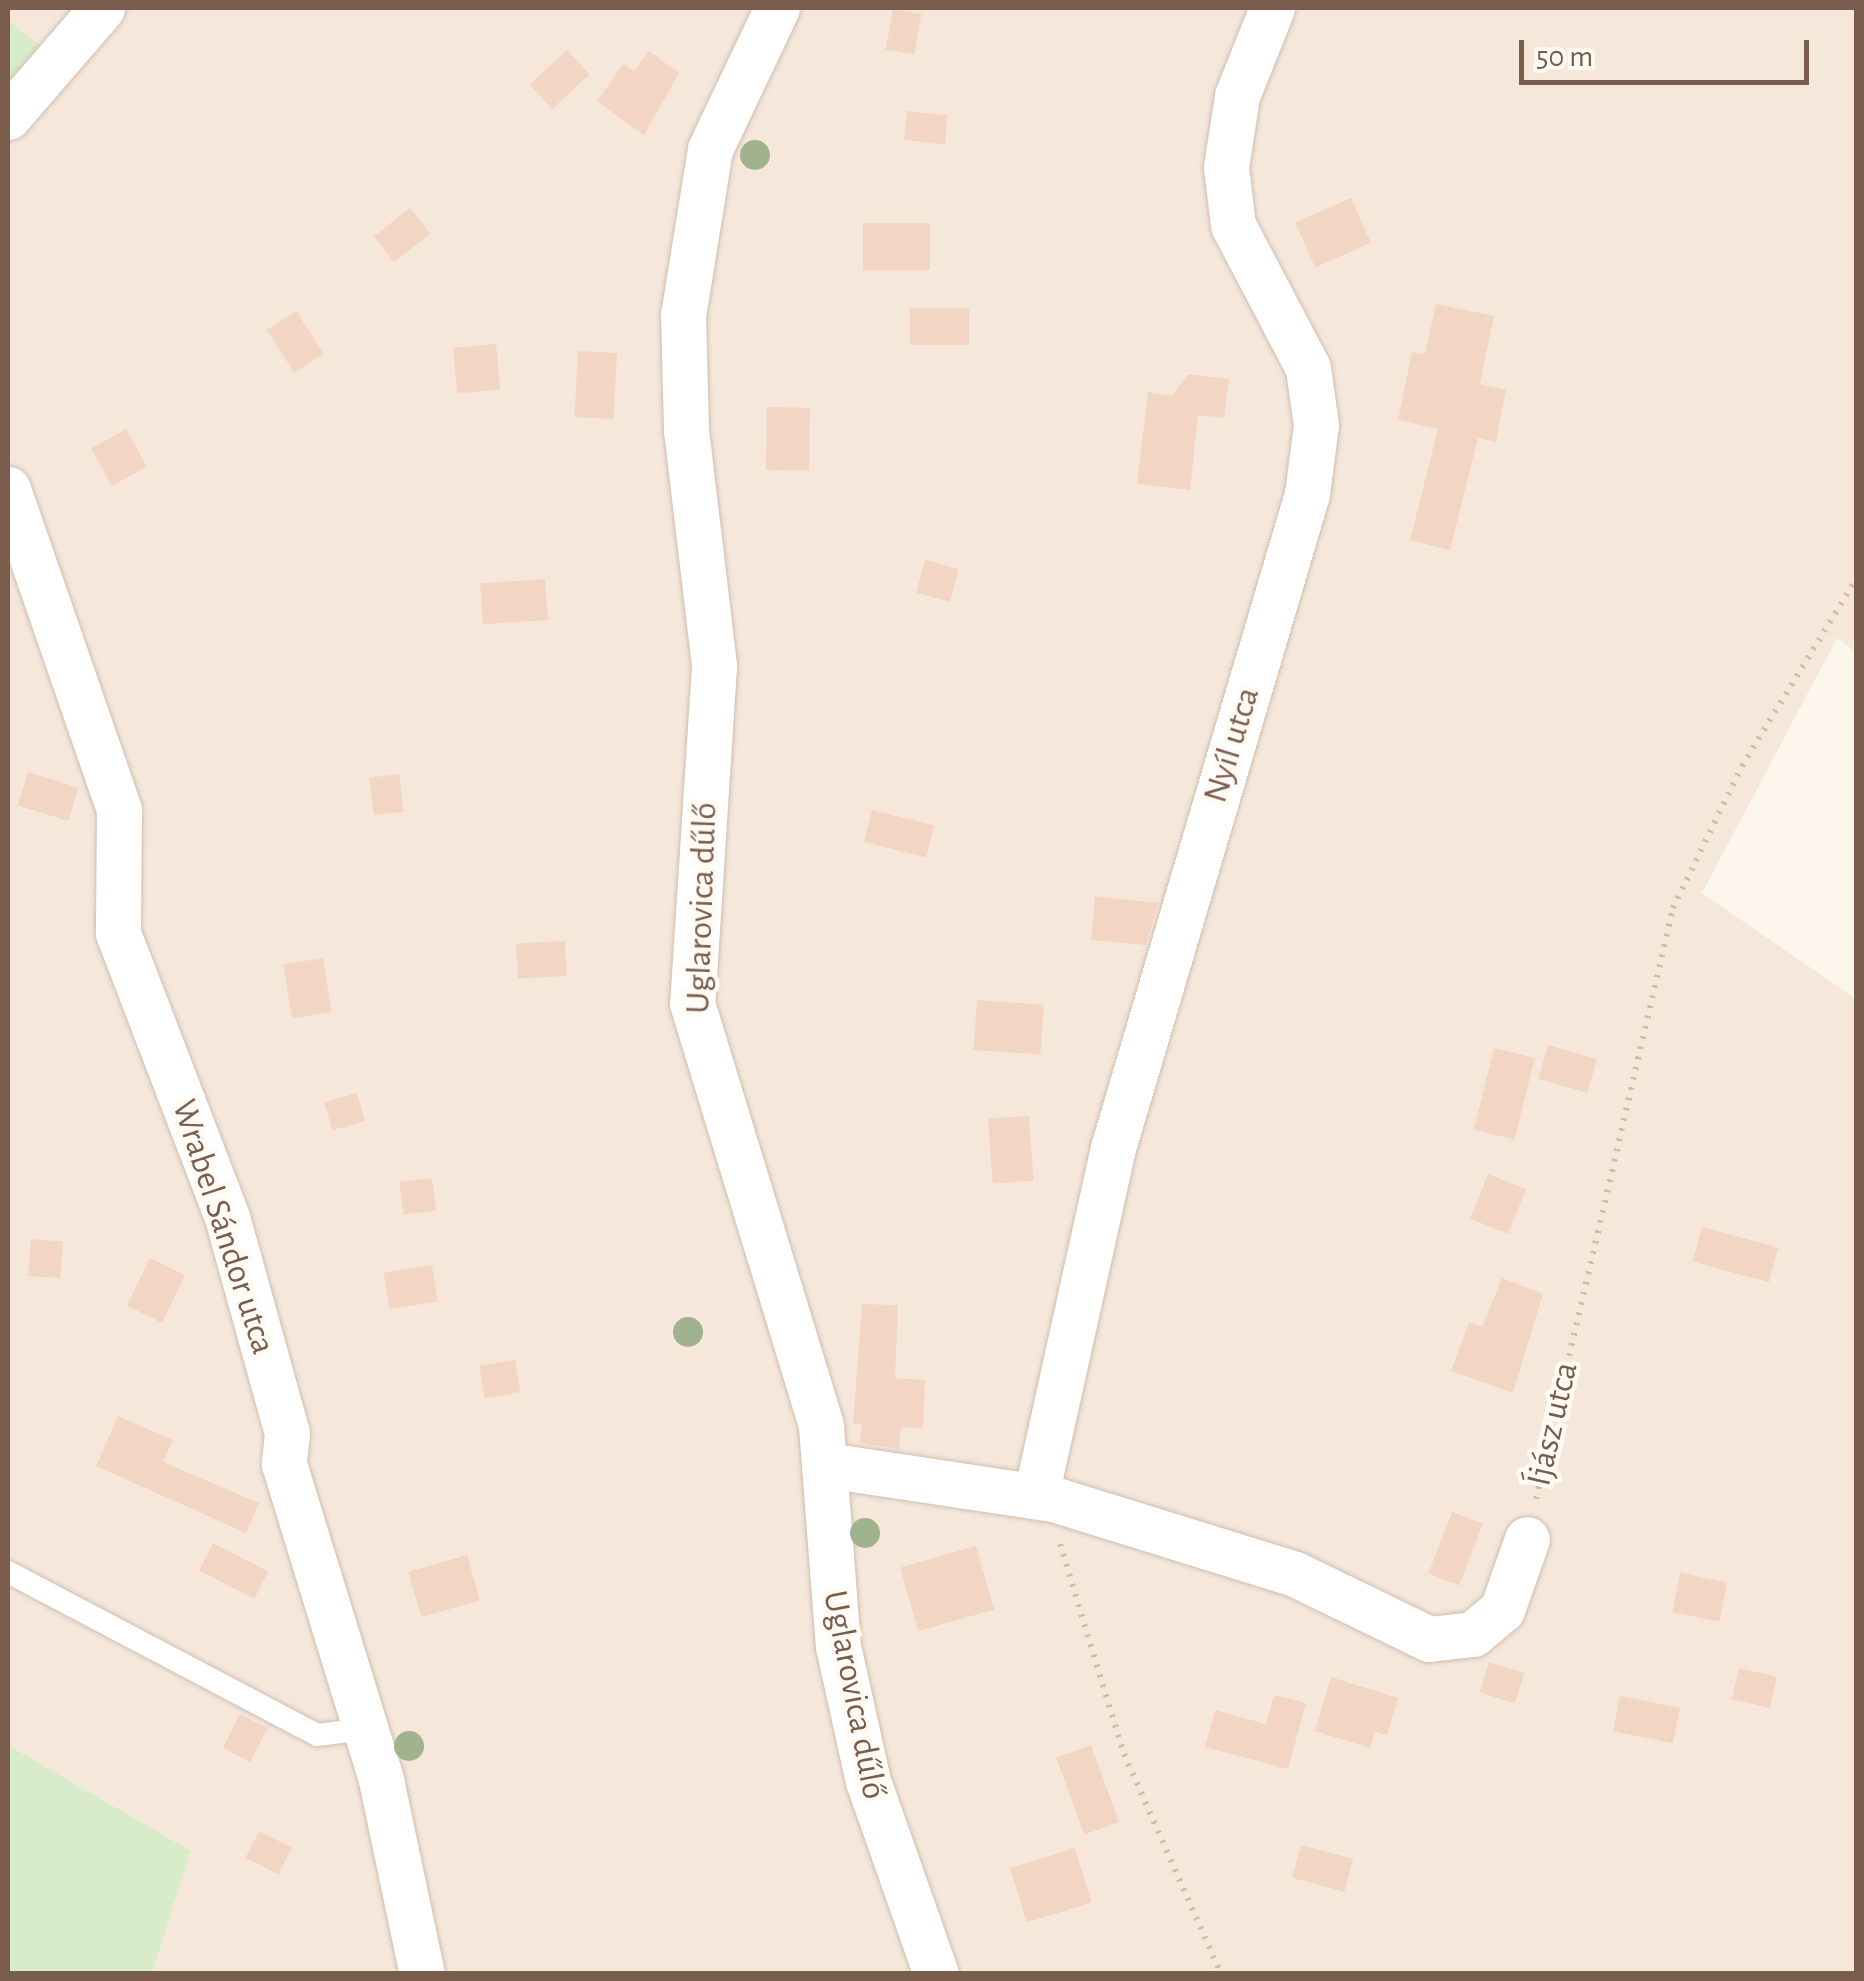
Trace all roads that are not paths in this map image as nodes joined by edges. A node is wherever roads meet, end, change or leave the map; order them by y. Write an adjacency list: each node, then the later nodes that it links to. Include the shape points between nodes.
1 (102, 8): 4 (street)
2 (778, 8): 6 (street, Uglarovica dűlő, via 710,149 683,315 686,430 714,666 692,1002)
3 (1272, 8): 7 (street, Nyíl utca, via 1237,96 1226,166 1233,226 1308,368 1316,425 1307,494 1113,1148)
4 (8, 117)
5 (8, 488): 10 (street, Wrabel Sándor utca, via 120,810 118,934 228,1217 287,1432 284,1464)
6 (827, 1465): 7 (street); 12 (street, Uglarovica dűlő, via 838,1646 878,1816)
7 (1045, 1497): 8 (street, via 1294,1574 1429,1639 1473,1634 1502,1610)
8 (1527, 1539)
9 (8, 1572): 10 (lane, via 318,1734)
10 (365, 1729): 11 (street, Wrabel Sándor utca)
11 (422, 1974)
12 (936, 1974)

